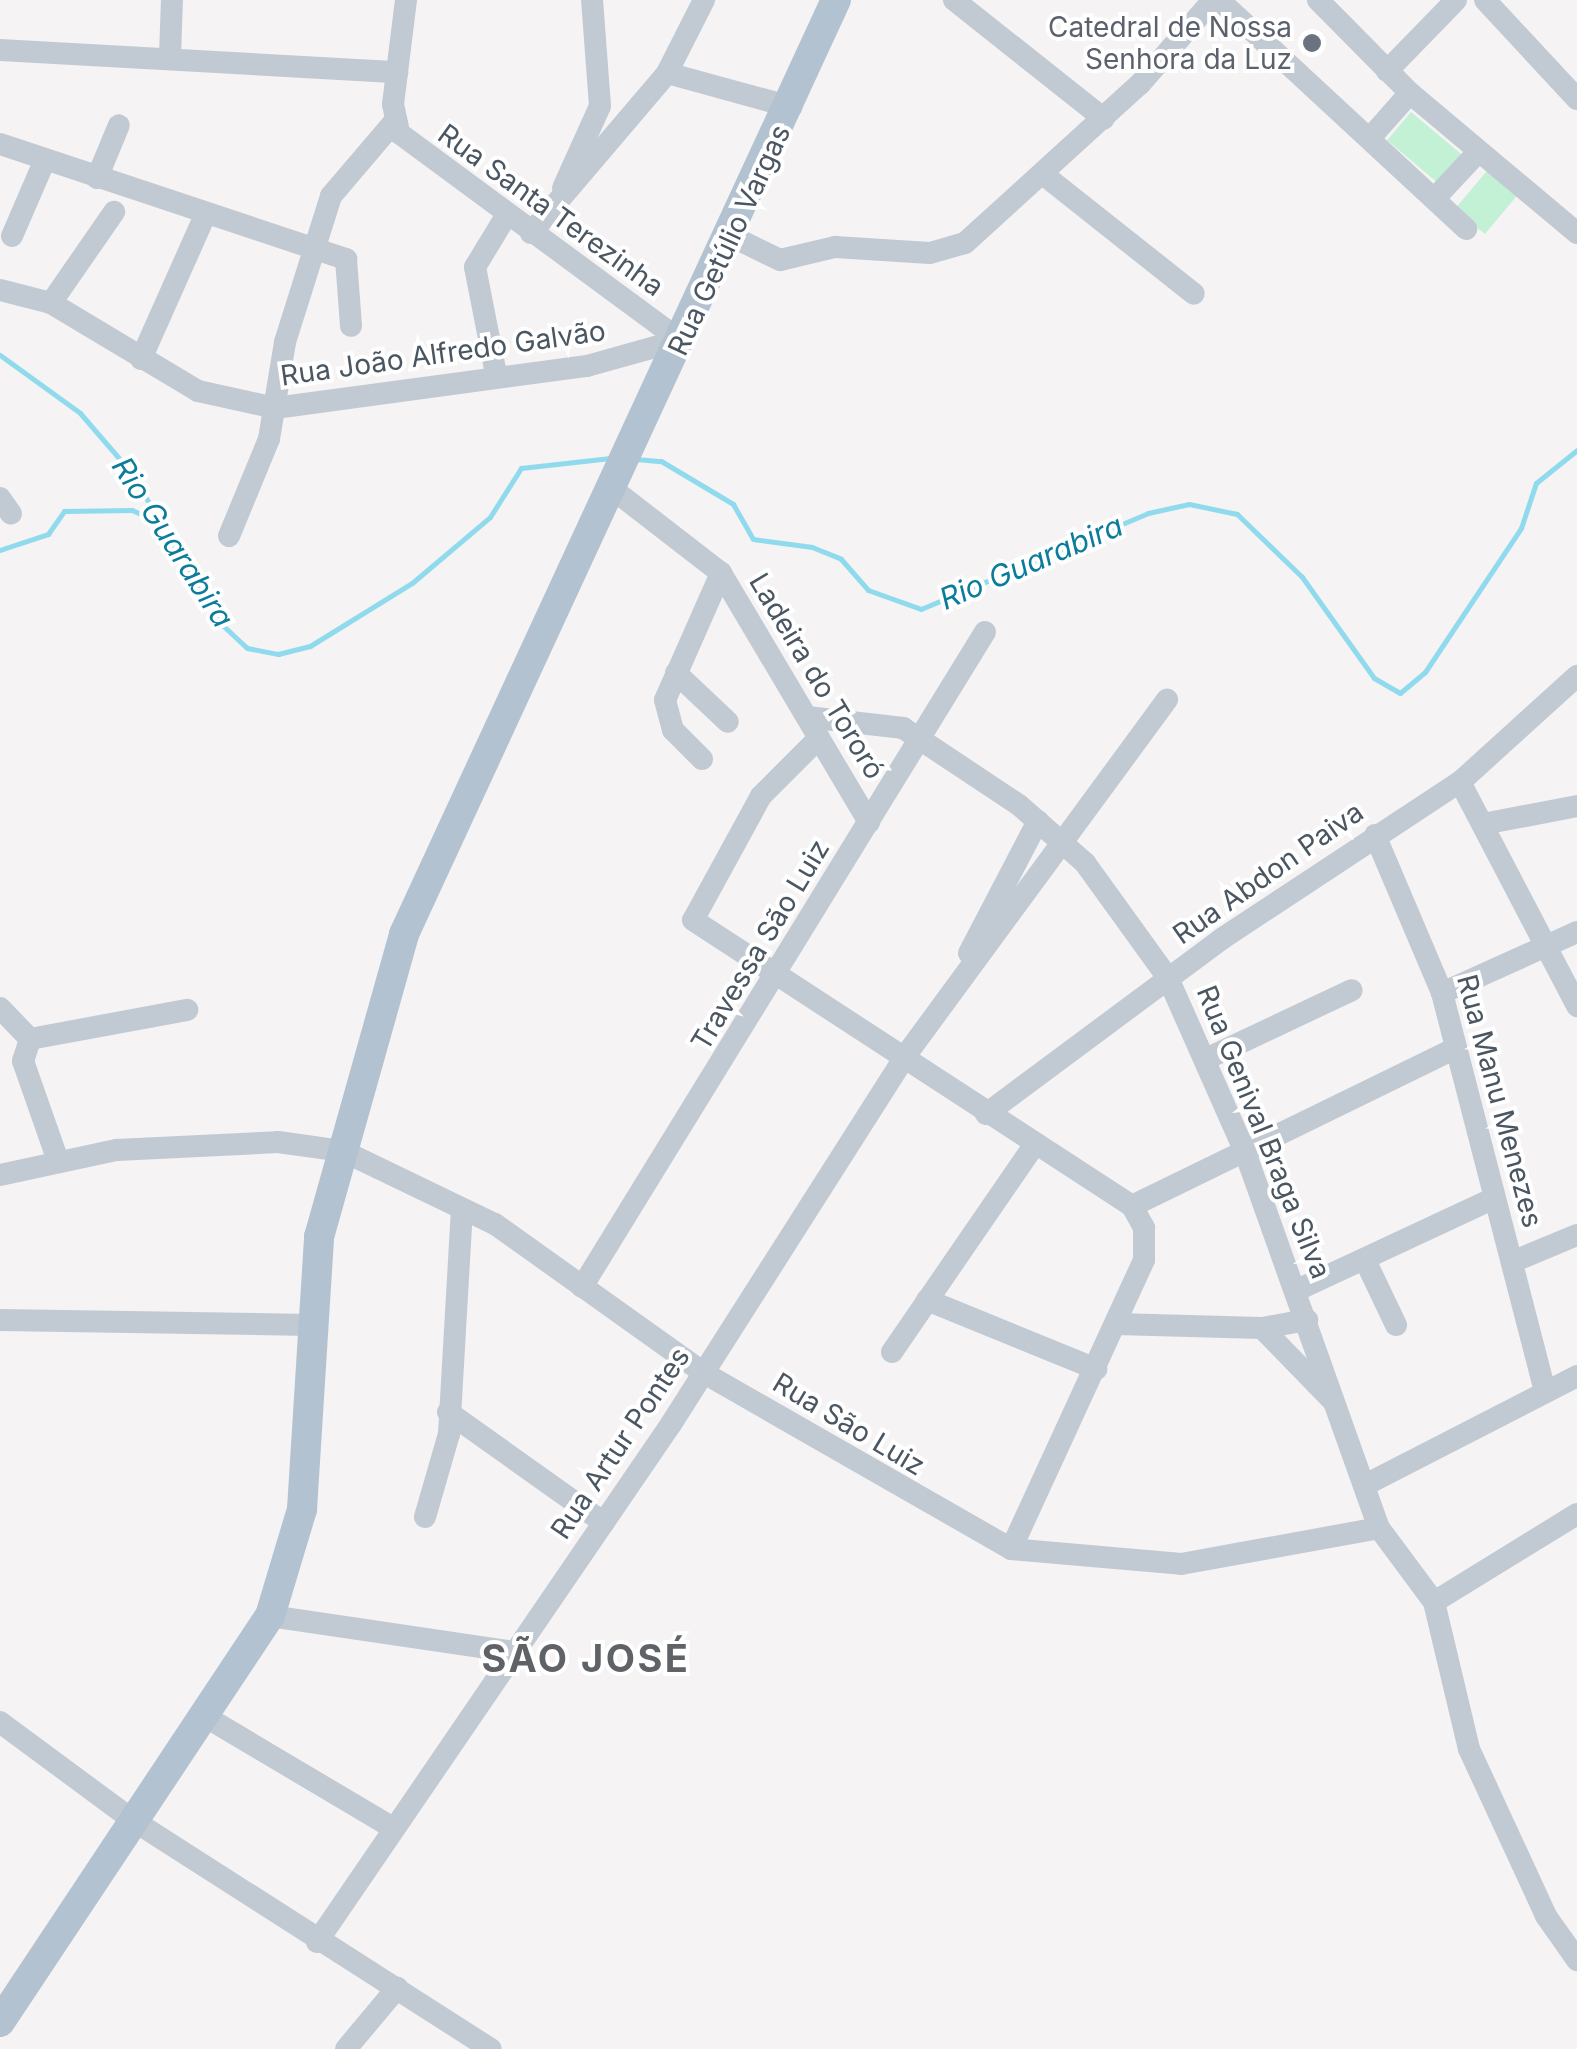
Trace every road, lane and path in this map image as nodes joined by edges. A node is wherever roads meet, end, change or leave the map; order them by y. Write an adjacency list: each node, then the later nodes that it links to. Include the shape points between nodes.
1 (172, 0): 12 (street)
2 (406, 0): 14 (street)
3 (592, 0): 29 (street, via 600,106)
4 (704, 0): 15 (street)
5 (836, 0): 18 (main road, Rua Getúlio Vargas)
6 (954, 0): 19 (street)
7 (1216, 0): 19 (street); 22 (street)
8 (1318, 0): 13 (street)
9 (1456, 0): 13 (street)
10 (1484, 0): 17 (street)
11 (0, 50): 12 (street)
12 (170, 56): 14 (street)
13 (1388, 71): 16 (street)
14 (397, 72): 20 (street)
15 (667, 73): 18 (street); 29 (street)
16 (1410, 93): 22 (street); 24 (street)
17 (1577, 99)
18 (791, 108): 37 (main road, Rua Getúlio Vargas)
19 (1104, 119): 26 (street)
20 (394, 122): 32 (street, Rua Santa Terezinha); 38 (street, via 352,162)
21 (119, 125): 27 (street)
22 (1370, 138): 28 (street)
23 (0, 144): 25 (street)
24 (1478, 152): 28 (street); 35 (street)
25 (44, 162): 27 (street); 36 (street)
26 (1044, 175): 37 (street, via 948,250 835,247 780,260); 40 (street)
27 (97, 178): 31 (street)
28 (1436, 197): 33 (street)
29 (559, 200): 34 (street)
30 (114, 212): 41 (street)
31 (205, 216): 38 (street); 44 (street)
32 (506, 216): 34 (street, Rua Santa Terezinha); 45 (street, via 475,267)
33 (1466, 230)
34 (531, 233): 43 (street, Rua Santa Terezinha)
35 (1577, 233)
36 (12, 236)
37 (731, 236): 43 (main road, Rua Getúlio Vargas)
38 (312, 253): 42 (street, via 353,266); 46 (street)
39 (0, 290): 41 (street, Rua João Alfredo Galvão)
40 (1194, 294)
41 (51, 303): 44 (street, Rua João Alfredo Galvão)
42 (351, 326)
43 (680, 340): 45 (street, Rua João Alfredo Galvão, via 587,366); 47 (main road, Rua Getúlio Vargas)
44 (141, 359): 46 (street, Rua João Alfredo Galvão, via 198,391)
45 (496, 374): 46 (street, Rua João Alfredo Galvão)
46 (275, 408): 48 (street)
47 (617, 486): 49 (street, Ladeira do Tororó); 82 (main road, Rua Getúlio Vargas, via 404,934)
48 (229, 536)
49 (721, 573): 51 (street); 54 (street, Ladeira do Tororó)
50 (985, 632): 56 (street, Travessa São Luiz)
51 (676, 673): 55 (street); 58 (street, via 666,717)
52 (1577, 676): 59 (street, Rua Abdon Paiva)
53 (1167, 700): 65 (street, Rua Artur Pontes)
54 (807, 717): 56 (street, Rua Genival Braga Silva, via 854,716); 57 (street, Ladeira do Tororó)
55 (728, 722)
56 (921, 736): 61 (street, Travessa São Luiz); 62 (street, Rua Genival Braga Silva)
57 (818, 738): 61 (street, Ladeira do Tororó); 69 (street, via 761,796 691,914)
58 (702, 759)
59 (1460, 782): 63 (street); 64 (street, Rua Abdon Paiva)
60 (1577, 806): 63 (street)
61 (869, 822): 69 (street, Travessa São Luiz)
62 (1038, 822): 65 (street, Rua Genival Braga Silva); 68 (street, Rua Artur Pontes)
63 (1482, 824): 67 (street)
64 (1375, 834): 70 (street, Rua Abdon Paiva); 72 (street, Rua Manu Menezes)
65 (1061, 842): 68 (street, Rua Artur Pontes); 70 (street, Rua Genival Braga Silva)
66 (1577, 932): 67 (street)
67 (1544, 946): 72 (street); 73 (street)
68 (964, 971): 78 (street, Rua Artur Pontes)
69 (776, 976): 78 (street); 92 (street, Travessa São Luiz)
70 (1168, 978): 79 (street, Rua Genival Braga Silva); 80 (street, Rua Abdon Paiva)
71 (1352, 990): 79 (street)
72 (1442, 993): 77 (street, Rua Manu Menezes)
73 (1577, 1006)
74 (0, 1008): 76 (street)
75 (187, 1010): 76 (street)
76 (30, 1039): 84 (street, via 23,1061)
77 (1456, 1048): 83 (street); 86 (street, Rua Manu Menezes)
78 (906, 1055): 80 (street); 103 (street, Rua Artur Pontes)
79 (1206, 1059): 83 (street, Rua Genival Braga Silva)
80 (986, 1114): 81 (street)
81 (1032, 1148): 87 (street); 94 (street)
82 (343, 1151): 84 (street, via 219,1143); 88 (street, Rua São Luiz); 98 (main road, Rua Getúlio Vargas, via 320,1237)
83 (1246, 1152): 87 (street); 93 (street, Rua Genival Braga Silva)
84 (57, 1158): 85 (street)
85 (0, 1175)
86 (1494, 1198): 90 (street); 91 (street, Rua Manu Menezes)
87 (1132, 1206): 97 (street, via 1146,1252)
88 (462, 1209): 92 (street, Rua São Luiz); 107 (street)
89 (1577, 1234): 91 (street)
90 (1365, 1260): 93 (street); 99 (street)
91 (1512, 1262): 105 (street, Rua Manu Menezes)
92 (582, 1287): 103 (street, Rua São Luiz)
93 (1296, 1290): 96 (street, Rua Genival Braga Silva)
94 (927, 1300): 101 (street); 102 (street)
95 (0, 1320): 98 (street)
96 (1307, 1320): 100 (street); 106 (street, Rua Genival Braga Silva)
97 (1116, 1324): 100 (street); 102 (street)
98 (312, 1325): 115 (main road, Rua Getúlio Vargas, via 302,1509)
99 (1396, 1325)
100 (1262, 1328): 106 (street, Rua Genival Braga Silva)
101 (892, 1352)
102 (1096, 1370): 113 (street)
103 (704, 1373): 111 (street, Rua Artur Pontes); 113 (street, Rua São Luiz)
104 (1577, 1376): 105 (street)
105 (1545, 1392): 108 (street)
106 (1340, 1409): 108 (street, Rua Genival Braga Silva)
107 (448, 1412): 110 (street, via 441,1478); 111 (street)
108 (1369, 1483): 112 (street, Rua Genival Braga Silva)
109 (1577, 1514): 114 (street)
110 (425, 1517)
111 (604, 1523): 116 (street, Rua Artur Pontes)
112 (1379, 1528): 113 (street, Rua São Luiz, via 1181,1564); 114 (street, Rua Genival Braga Silva)
113 (1011, 1549)
114 (1434, 1602): 122 (street, via 1460,1726)
115 (270, 1616): 116 (street); 117 (main road, Rua Getúlio Vargas)
116 (512, 1652): 120 (street, Rua Artur Pontes)
117 (201, 1714): 119 (main road, Rua Getúlio Vargas); 120 (street)
118 (0, 1722): 119 (street)
119 (130, 1818): 121 (street); 124 (main road, Rua Getúlio Vargas)
120 (391, 1828): 121 (street, Rua Artur Pontes)
121 (318, 1942): 123 (street)
122 (1574, 1946)
123 (397, 1988): 125 (street); 126 (street)
124 (0, 2022)
125 (346, 2049)
126 (491, 2049)

